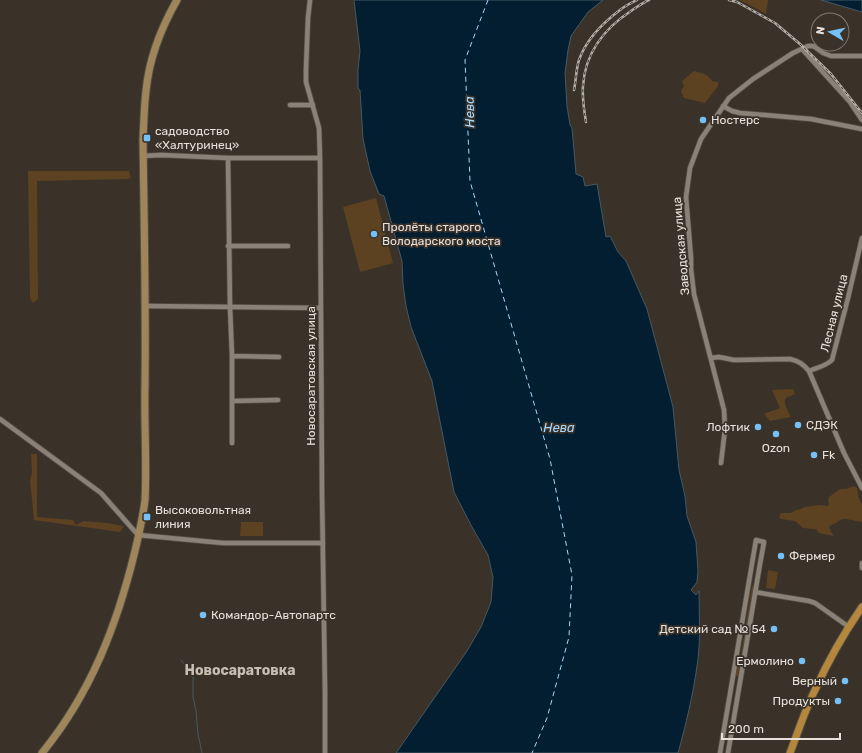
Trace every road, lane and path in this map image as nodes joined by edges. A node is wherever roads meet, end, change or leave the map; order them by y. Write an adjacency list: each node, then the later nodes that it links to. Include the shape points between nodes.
1 (177, 0): 10 (main road, via 162,30 150,68 146,91)
2 (310, 0): 6 (street, Новосаратовская улица, via 306,82)
3 (802, 49): 4 (street, via 815,46 831,56); 7 (street, Заводская улица, via 753,79); 8 (street, via 850,102)
4 (862, 56)
5 (290, 105): 6 (street)
6 (313, 105): 12 (street, Новосаратовская улица, via 319,128)
7 (723, 106): 9 (street, via 740,113 811,120); 21 (street, Заводская улица, via 701,139 690,168 686,196 694,294)
8 (862, 120)
9 (862, 129)
10 (143, 156): 11 (street); 16 (main road)
11 (228, 158): 12 (street); 14 (street)
12 (320, 158): 18 (street, Новосаратовская улица)
13 (862, 238): 22 (street, Лесная улица, via 832,360 829,364)
14 (228, 246): 15 (street); 17 (street)
15 (288, 246)
16 (146, 306): 17 (street); 29 (main road, via 145,484)
17 (230, 307): 18 (street); 19 (street)
18 (321, 308): 30 (street, Новосаратовская улица)
19 (232, 356): 20 (street); 24 (street)
20 (279, 357)
21 (711, 358): 22 (street, via 790,359 798,361); 27 (street, Заводская улица, via 724,410 725,428)
22 (809, 371): 28 (street)
23 (278, 400): 24 (street)
24 (232, 401): 26 (street)
25 (0, 419): 29 (street, via 101,493)
26 (232, 443)
27 (721, 463)
28 (862, 488)
29 (138, 535): 30 (street, via 223,543); 38 (main road, via 121,602 99,662 66,721)
30 (322, 543): 39 (street, Новосаратовская улица)
31 (862, 563): 32 (street)
32 (862, 568)
33 (755, 592): 35 (street, via 815,603); 36 (street, via 764,542 756,540); 37 (street)
34 (862, 607): 35 (main road)
35 (848, 627): 42 (main road, via 814,690)
36 (732, 680): 37 (street); 40 (street)
37 (740, 681): 41 (street)
38 (42, 753)
39 (325, 753)
40 (720, 753)
41 (728, 753)
42 (790, 753)

